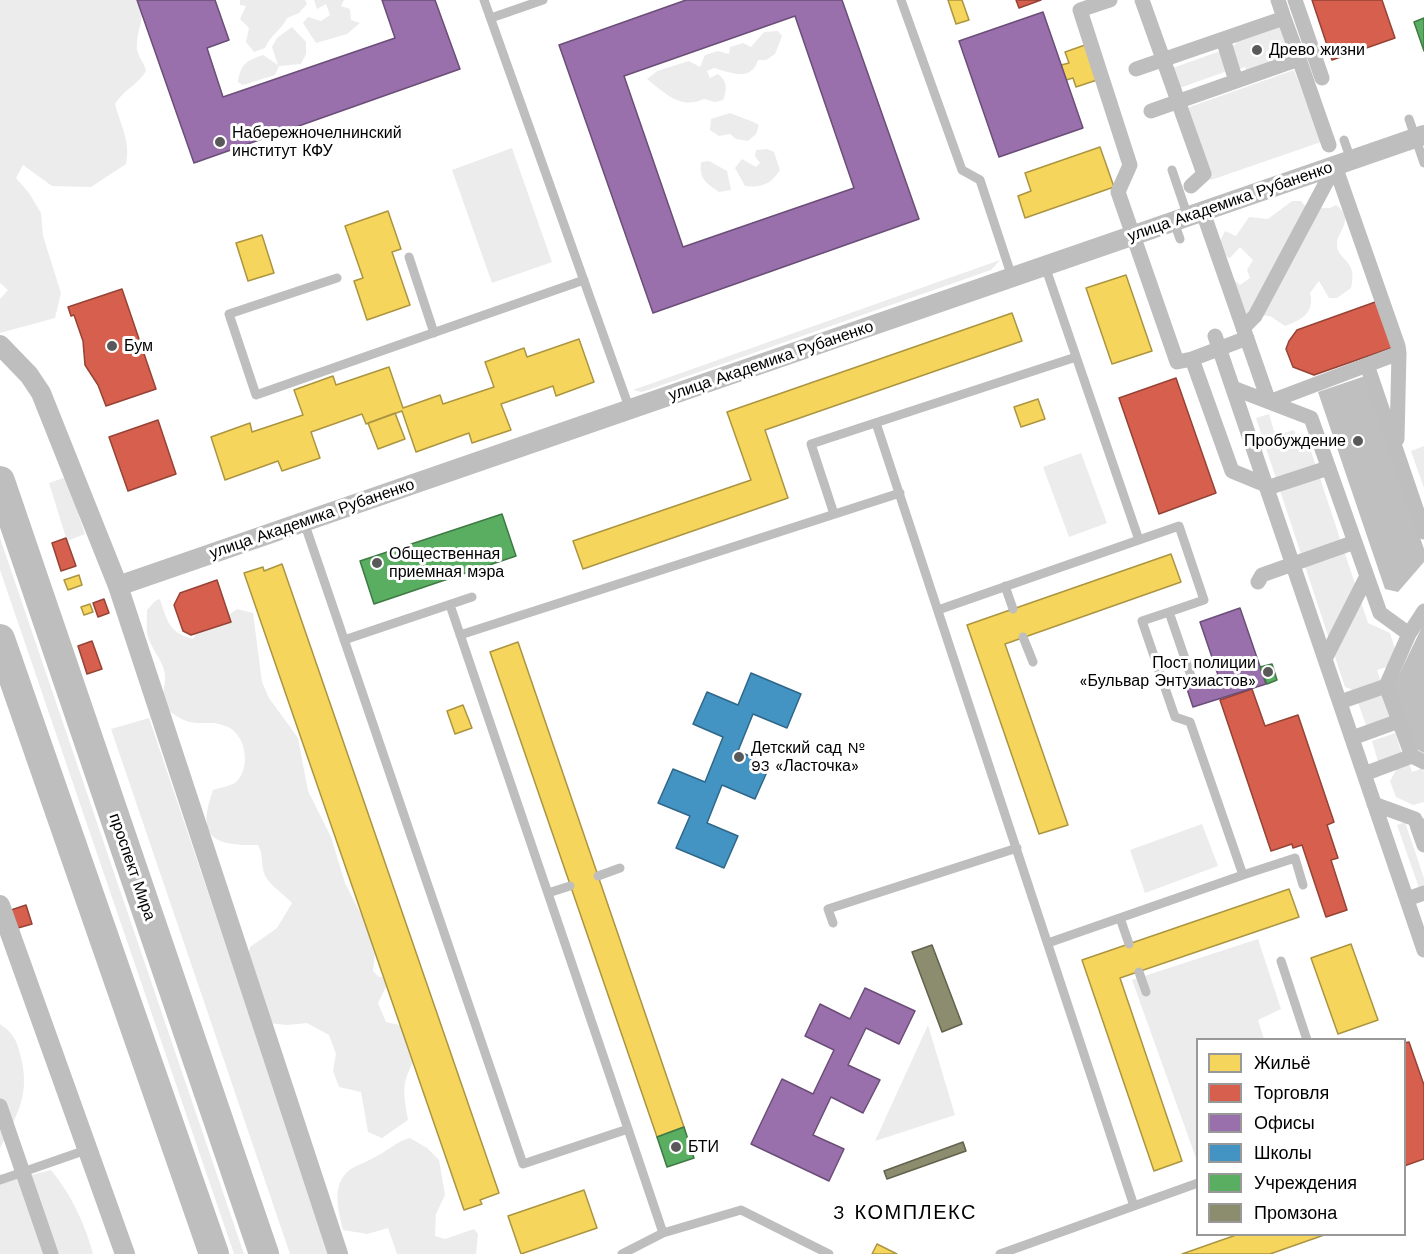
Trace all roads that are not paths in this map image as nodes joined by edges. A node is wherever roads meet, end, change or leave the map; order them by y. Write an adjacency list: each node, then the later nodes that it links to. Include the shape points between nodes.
1 (484, 0): 9 (lane)
2 (543, 0): 9 (lane)
3 (901, 0): 31 (lane, via 962,170 980,180)
4 (1110, 0): 8 (street)
5 (1142, 0): 13 (street)
6 (1278, 0): 10 (street)
7 (1295, 0): 15 (street)
8 (1079, 5): 27 (street, via 1130,165 1118,192)
9 (491, 18): 32 (lane)
10 (1284, 18): 11 (street); 12 (street)
11 (1223, 39): 13 (street); 16 (street)
12 (1299, 59): 16 (street); 21 (street)
13 (1164, 60): 14 (street); 17 (street)
14 (1136, 69)
15 (1322, 78)
16 (1236, 81): 17 (street)
17 (1177, 102): 18 (street); 25 (street, via 1204,174)
18 (1151, 111)
19 (1409, 119): 20 (lane)
20 (1420, 137): 22 (street, улица Академика Рубаненко); 23 (lane)
21 (1336, 143): 22 (lane)
22 (1343, 163): 26 (street, улица Академика Рубаненко); 34 (street); 37 (street)
23 (1424, 163)
24 (1172, 170): 26 (lane)
25 (1195, 190)
26 (1187, 224): 27 (street, улица Академика Рубаненко); 34 (street)
27 (1133, 236): 29 (street, улица Академика Рубаненко); 39 (street, via 1177,362)
28 (409, 257): 33 (lane)
29 (1045, 266): 31 (street, улица Академика Рубаненко); 38 (lane)
30 (337, 278): 33 (lane, via 229,314 256,395)
31 (1012, 278): 43 (street, улица Академика Рубаненко)
32 (584, 280): 33 (lane); 43 (lane)
33 (434, 333)
34 (1245, 333): 35 (street); 42 (street)
35 (1217, 343): 39 (street); 41 (street)
36 (0, 345): 60 (street, via 41,393)
37 (1399, 353): 40 (street); 45 (street)
38 (1076, 357): 44 (lane); 53 (lane)
39 (1192, 359): 48 (street, via 1232,471)
40 (1367, 365): 42 (street); 45 (street)
41 (1233, 388): 42 (street); 48 (street)
42 (1269, 402): 46 (street, via 1311,418)
43 (630, 410): 51 (street, улица Академика Рубаненко, via 505,459)
44 (876, 423): 49 (lane); 50 (lane, via 811,444)
45 (1396, 451): 52 (street)
46 (1328, 468): 48 (street); 54 (street)
47 (0, 481): 115 (main road, проспект Мира)
48 (1267, 487): 57 (street)
49 (900, 493): 50 (lane); 65 (lane)
50 (834, 514): 69 (lane)
51 (304, 522): 56 (lane); 60 (street, улица Академика Рубаненко)
52 (1423, 526)
53 (1139, 540): 61 (lane); 67 (lane, via 1179,526 1204,600)
54 (1355, 542): 57 (street); 58 (street)
55 (324, 545): 56 (lane)
56 (313, 549): 72 (lane)
57 (1293, 563): 59 (street, via 1262,575); 73 (street)
58 (1367, 576): 68 (street, via 1380,613); 73 (street)
59 (1258, 582)
60 (118, 586): 116 (street)
61 (1005, 586): 64 (lane); 65 (lane)
62 (472, 597): 63 (lane)
63 (450, 605): 69 (lane); 72 (lane)
64 (1013, 609)
65 (938, 610): 85 (lane)
66 (1424, 611): 68 (street)
67 (1169, 612): 75 (lane); 87 (lane, via 1142,621 1175,717 1190,722)
68 (1409, 634): 76 (street)
69 (460, 635): 92 (lane)
70 (1023, 637): 74 (lane)
71 (0, 639): 114 (main road)
72 (344, 640): 105 (lane, via 523,1164)
73 (1325, 659): 77 (street)
74 (1033, 662)
75 (1192, 679)
76 (1386, 686): 77 (street); 78 (street)
77 (1340, 702): 79 (street)
78 (1399, 721): 79 (street); 80 (street)
79 (1352, 738): 81 (street)
80 (1418, 759): 81 (street)
81 (1364, 774): 82 (street)
82 (1374, 804): 83 (street, via 1415,819); 93 (street)
83 (1421, 827): 84 (street)
84 (1424, 845)
85 (1017, 848): 96 (lane, via 828,909); 97 (lane)
86 (620, 868): 88 (lane)
87 (1243, 875): 89 (lane, via 1294,858); 95 (lane)
88 (598, 876)
89 (1303, 885)
90 (570, 886): 92 (lane)
91 (1424, 893): 93 (street)
92 (548, 894): 105 (lane)
93 (1407, 899): 99 (street)
94 (0, 904): 106 (street)
95 (1120, 918): 97 (lane); 98 (lane)
96 (833, 923)
97 (1048, 943): 110 (lane)
98 (1129, 944)
99 (1424, 950)
100 (1281, 961): 103 (lane)
101 (1139, 972): 102 (lane)
102 (1146, 992)
103 (1306, 1038)
104 (0, 1106): 107 (street)
105 (628, 1129): 111 (lane)
106 (86, 1150): 107 (lane); 113 (street)
107 (23, 1172): 108 (lane); 112 (street)
108 (0, 1180)
109 (1196, 1183): 110 (lane)
110 (1134, 1206): 119 (lane)
111 (663, 1233): 117 (lane); 118 (lane, via 741,1210)
112 (51, 1254)
113 (125, 1254)
114 (214, 1254)
115 (264, 1254)
116 (338, 1254)
117 (622, 1254)
118 (830, 1254)
119 (1000, 1254)

